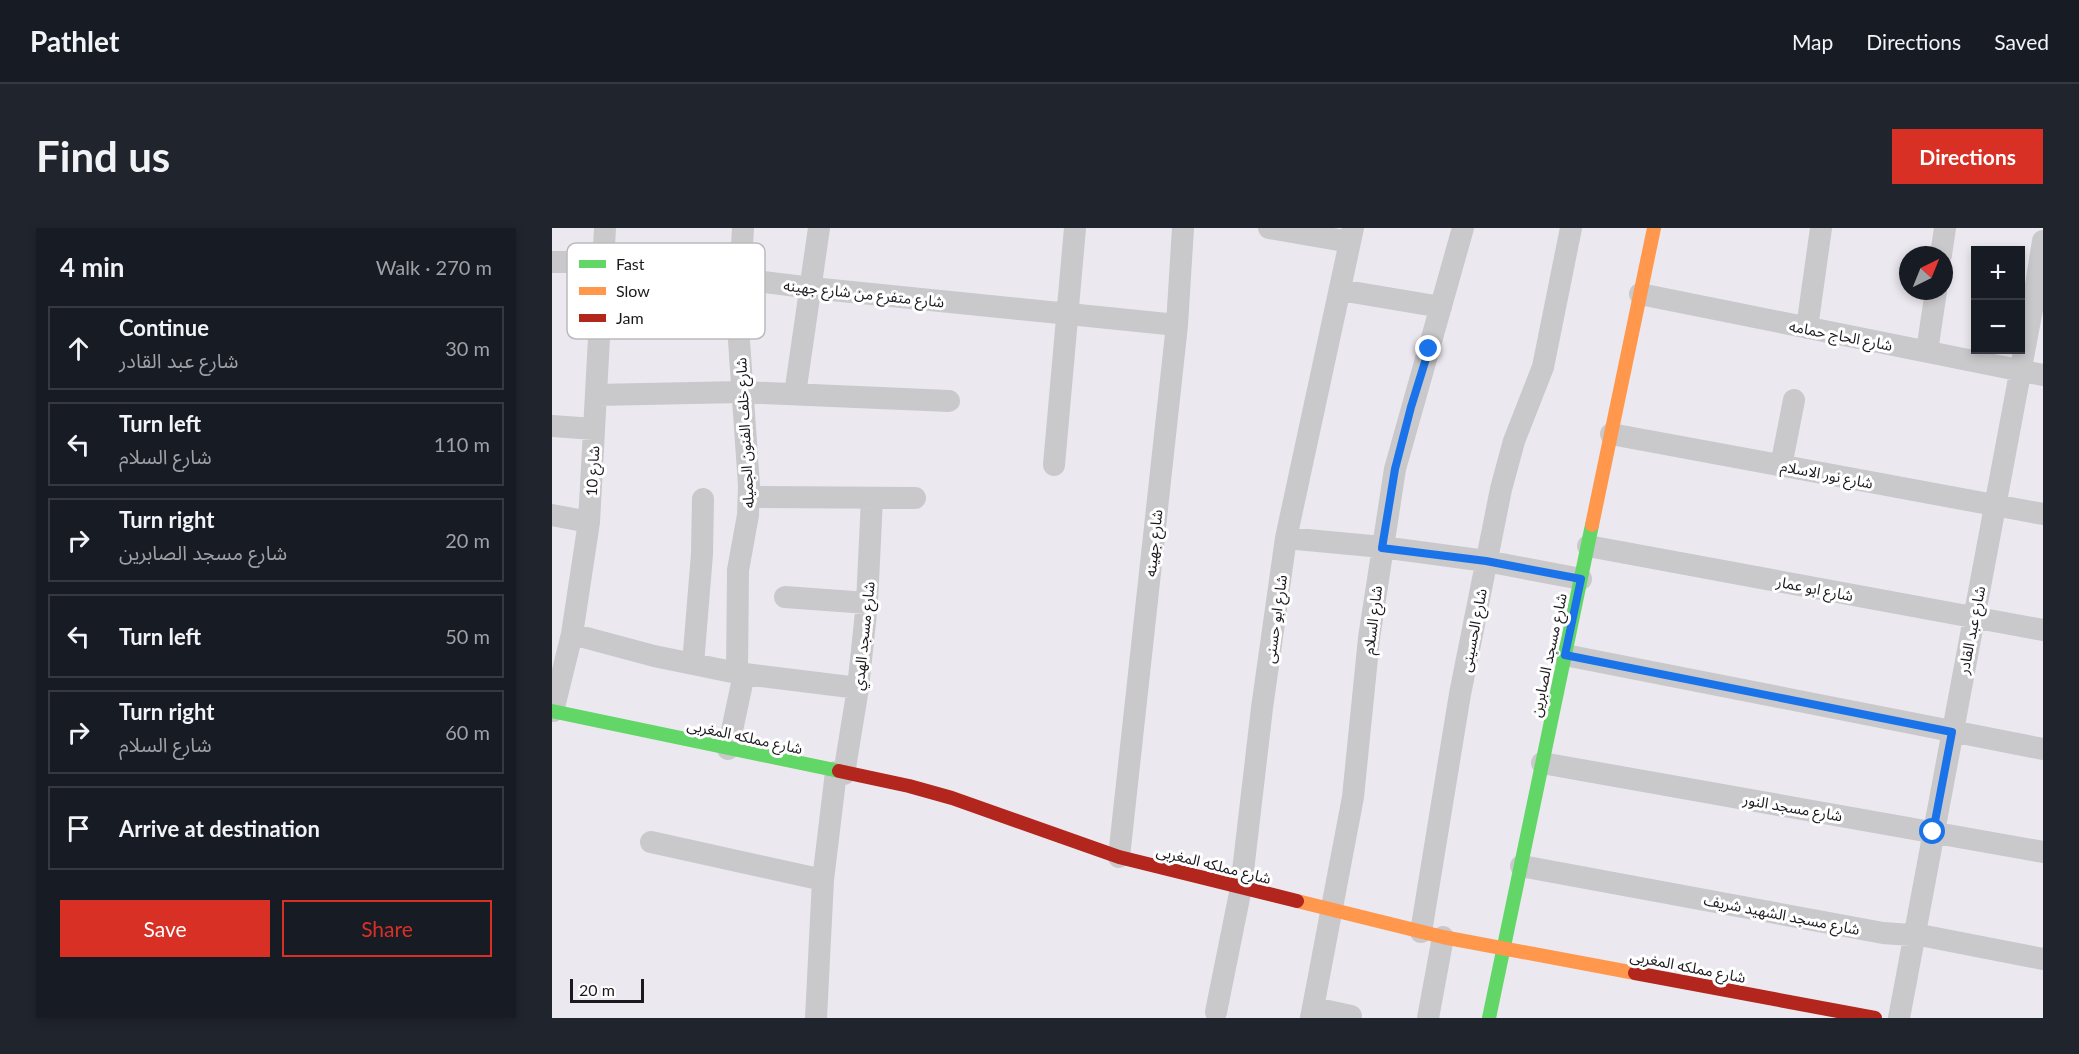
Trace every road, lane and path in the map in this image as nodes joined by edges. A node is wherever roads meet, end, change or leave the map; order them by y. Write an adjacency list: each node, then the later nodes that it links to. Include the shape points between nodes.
1 (605, 228): 14 (street, شارع 10)
2 (743, 228): 15 (street, شارع خلف الفنون الجميله)
3 (819, 228): 18 (street)
4 (1075, 228): 24 (street)
5 (1183, 228): 25 (street, شارع جهينه)
6 (1269, 228): 12 (street)
7 (1463, 228): 23 (street, شارع السلام)
8 (1571, 228): 53 (street, شارع الحسينى, via 1543,367 1514,441)
9 (1654, 228): 20 (street, شارع مسجد الصابرين)
10 (1821, 228): 26 (street)
11 (1945, 228): 16 (street)
12 (1351, 235): 19 (street, شارع ابو حسنى)
13 (2043, 242): 22 (street, شارع عبد القادر)
14 (604, 243)
15 (742, 243)
16 (1942, 246)
17 (765, 282): 18 (street, شارع متفرع من شارع جهينه)
18 (812, 288): 24 (street, شارع متفرع من شارع جهينه); 33 (street)
19 (1340, 290): 23 (street); 50 (street, شارع ابو حسنى)
20 (1640, 294): 26 (street, شارع الحاج حمامه); 39 (street, شارع مسجد الصابرين)
21 (1935, 300): 29 (street)
22 (2038, 305): 30 (street, شارع عبد القادر)
23 (1441, 307): 52 (street, شارع السلام, via 1395,469)
24 (1067, 313): 25 (street, شارع متفرع من شارع جهينه); 40 (street)
25 (1177, 325): 73 (street, شارع جهينه)
26 (1807, 328): 29 (street, شارع الحاج حمامه)
27 (599, 339): 34 (street, شارع 10)
28 (739, 339): 32 (street, شارع خلف الفنون الجميله)
29 (1927, 351): 30 (street, شارع الحاج حمامه)
30 (2019, 370): 31 (street, شارع الحاج حمامه); 46 (street, شارع عبد القادر)
31 (2043, 375)
32 (742, 392): 33 (street); 34 (street); 42 (street, شارع خلف الفنون الجميله)
33 (795, 394): 36 (street)
34 (596, 395): 38 (street, شارع 10)
35 (1794, 400): 41 (street)
36 (949, 401)
37 (552, 426): 38 (street)
38 (594, 429): 49 (street, شارع 10)
39 (1611, 434): 41 (street, شارع نور الاسلام); 51 (street, شارع مسجد الصابرين)
40 (1054, 465)
41 (1781, 466): 46 (street, شارع نور الاسلام)
42 (749, 497): 43 (street); 62 (street, شارع خلف الفنون الجميله, via 738,570)
43 (872, 498): 44 (street); 56 (street, شارع مسجد الهدي)
44 (915, 498)
45 (704, 499): 61 (street)
46 (1994, 505): 47 (street, شارع نور الاسلام); 57 (street, شارع عبد القادر)
47 (2043, 514)
48 (552, 515): 49 (street)
49 (589, 522): 59 (street, شارع 10)
50 (1286, 538): 52 (street); 76 (street, شارع ابو حسنى)
51 (1588, 546): 54 (street, شارع مسجد الصابرين); 57 (street, شارع ابو عمار)
52 (1382, 548): 53 (street); 77 (street, شارع السلام, via 1353,797)
53 (1486, 561): 54 (street); 78 (street, شارع الحسينى)
54 (1581, 579): 60 (street, شارع مسجد الصابرين)
55 (785, 597): 56 (street)
56 (867, 603): 63 (street, شارع مسجد الهدي)
57 (1973, 618): 58 (street, شارع ابو عمار); 65 (street, شارع عبد القادر)
58 (2043, 630)
59 (572, 634): 61 (street); 64 (street, شارع 10)
60 (1565, 655): 65 (street); 68 (street, شارع مسجد الصابرين)
61 (693, 664): 62 (street)
62 (740, 673): 63 (street); 67 (street, شارع خلف الفنون الجميله)
63 (858, 688): 69 (street, شارع مسجد الهدي)
64 (553, 711): 67 (street, شارع مملكه المغربى)
65 (1952, 732): 66 (street); 70 (street, شارع عبد القادر)
66 (2043, 748)
67 (728, 749): 69 (street, شارع مملكه المغربى)
68 (1542, 762): 70 (street, شارع مسجد النور); 74 (street, شارع مسجد الصابرين)
69 (840, 773): 73 (street, شارع مملكه المغربى, via 952,798); 75 (street, شارع مسجد الهدي)
70 (1933, 832): 72 (street, شارع مسجد النور); 80 (street, شارع عبد القادر)
71 (651, 842): 75 (street)
72 (2043, 852)
73 (1119, 857): 76 (street, شارع مملكه المغربى)
74 (1521, 866): 80 (street, شارع مسجد الشهيد شريف); 81 (street, شارع مسجد الصابرين)
75 (823, 880): 86 (street, شارع مسجد الهدي)
76 (1241, 888): 77 (street, شارع مملكه المغربى); 83 (street, شارع ابو حسنى)
77 (1331, 910): 78 (street, شارع مملكه المغربى); 84 (street, شارع السلام)
78 (1421, 932): 79 (street, شارع مملكه المغربى)
79 (1443, 937): 81 (street, شارع مملكه المغربى); 87 (street)
80 (1914, 937): 82 (street, شارع مسجد الشهيد شريف); 90 (street, شارع عبد القادر)
81 (1504, 948): 88 (street, شارع مسجد الصابرين); 89 (street, شارع مملكه المغربى)
82 (2043, 958)
83 (1216, 1012)
84 (1312, 1013): 85 (street)
85 (1351, 1016)
86 (816, 1018)
87 (1428, 1018)
88 (1489, 1018)
89 (1875, 1018)
90 (1899, 1018)

